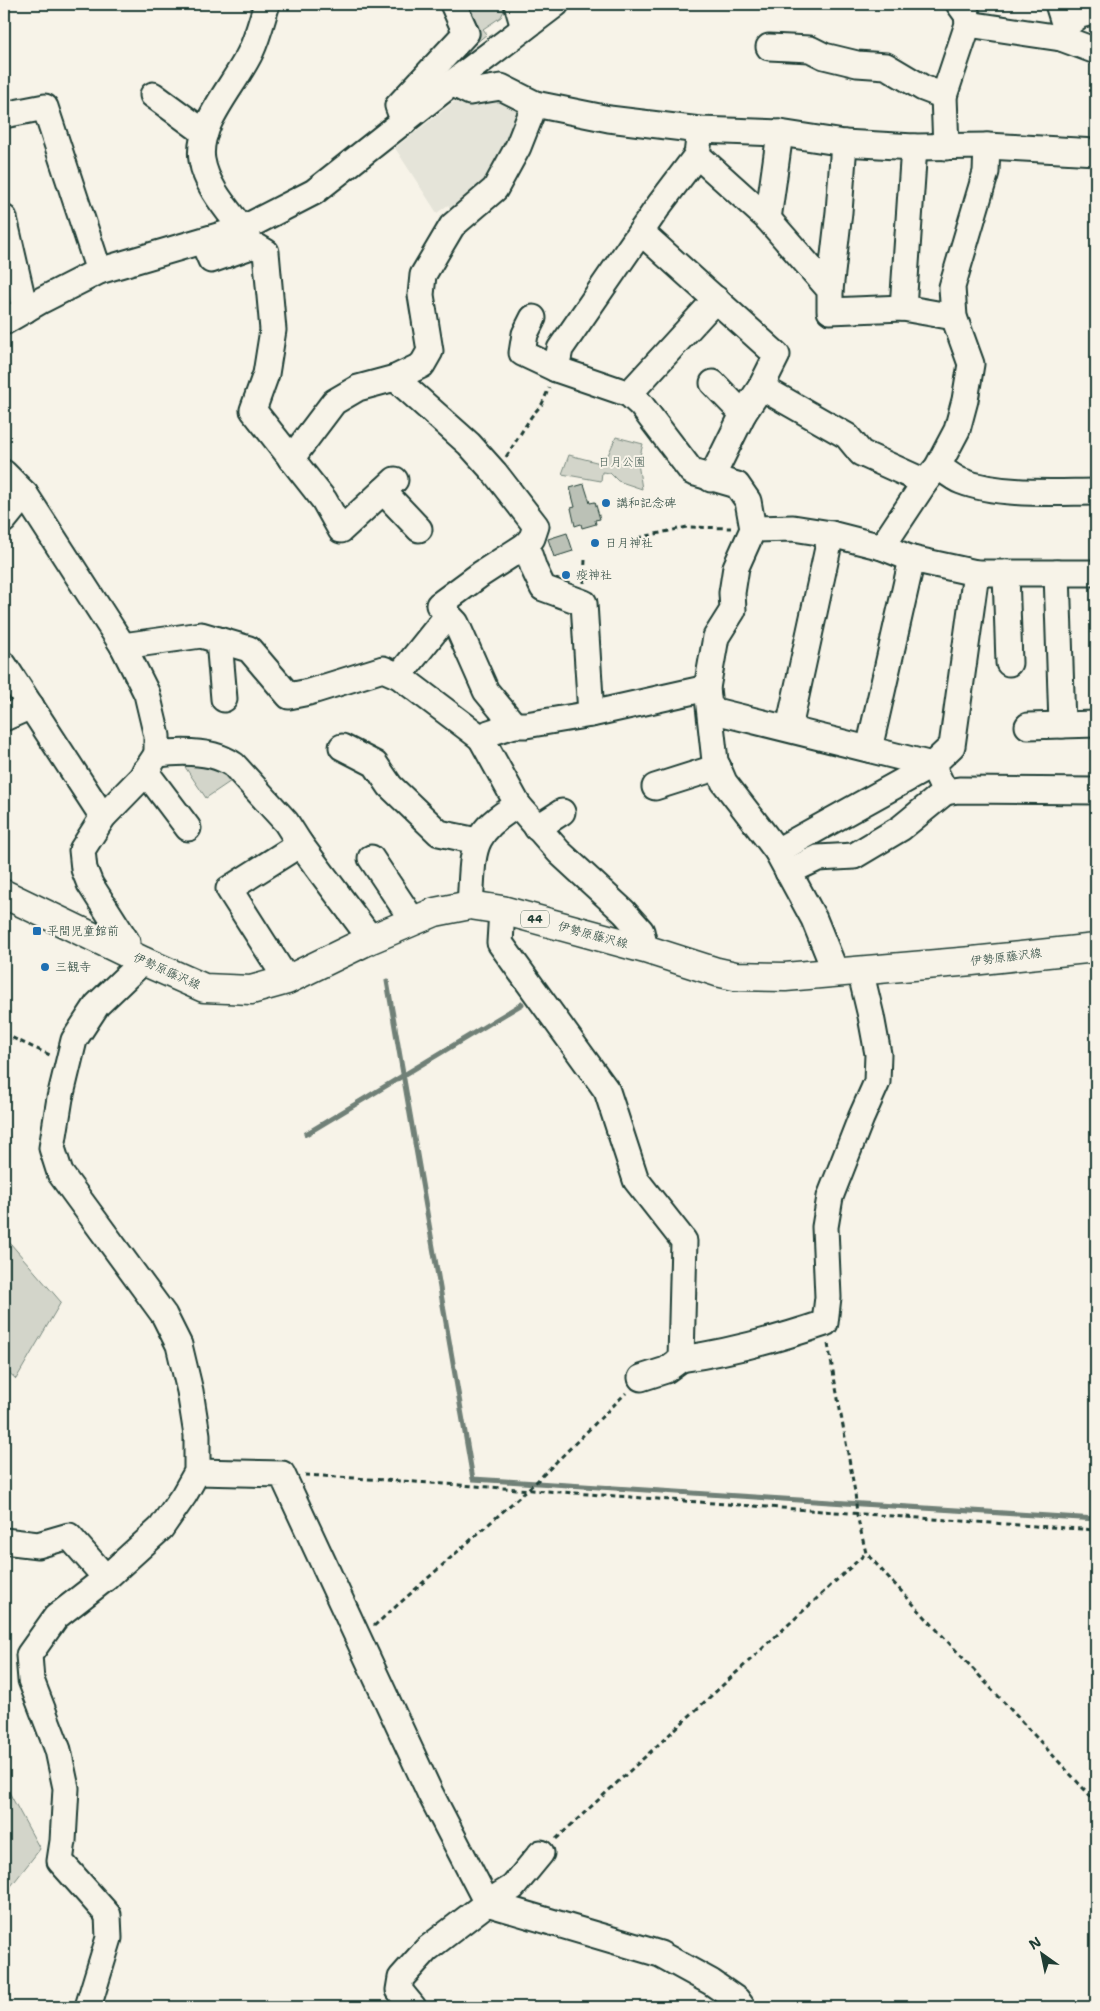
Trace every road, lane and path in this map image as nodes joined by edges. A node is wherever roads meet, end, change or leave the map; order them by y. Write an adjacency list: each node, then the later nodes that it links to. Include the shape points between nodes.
1 (267, 4): 19 (street, via 251,51)
2 (453, 4): 16 (street, via 466,32 398,106)
3 (517, 4): 8 (street)
4 (556, 4): 8 (street)
5 (1096, 11): 7 (street)
6 (964, 14): 7 (street); 13 (street)
7 (1061, 22): 10 (street)
8 (524, 28): 11 (street)
9 (769, 47): 13 (street, via 810,49 857,64 886,66 923,88)
10 (1096, 50)
11 (452, 83): 14 (street, via 470,92 501,87); 16 (street)
12 (153, 95): 19 (street)
13 (944, 96): 23 (street)
14 (535, 104): 17 (street, via 609,119); 39 (street, via 518,147 495,188 452,226 423,275 421,295 430,351 422,365)
15 (4, 115): 31 (street, via 45,107)
16 (404, 122): 28 (street, via 314,192)
17 (700, 130): 18 (street); 25 (street)
18 (780, 132): 20 (street); 27 (street)
19 (205, 133): 28 (street, via 200,143 202,162 214,190)
20 (844, 142): 22 (street); 32 (street, via 840,212)
21 (986, 146): 23 (street); 24 (street); 36 (street, via 986,172 952,288)
22 (914, 147): 23 (street); 34 (street)
23 (946, 147)
24 (1096, 152)
25 (697, 155): 27 (street); 29 (street)
26 (4, 218): 35 (street)
27 (768, 219): 32 (street)
28 (242, 229): 30 (street)
29 (641, 232): 33 (street); 38 (street, via 560,349)
30 (204, 242): 31 (street); 45 (street, via 211,260 254,245 266,252 273,330 266,374 253,410)
31 (99, 271): 35 (street)
32 (830, 290): 34 (street, via 830,311)
33 (716, 299): 41 (street, via 777,354); 42 (street)
34 (903, 308): 36 (street)
35 (14, 316)
36 (954, 317): 48 (street, via 971,364 957,430)
37 (533, 318): 38 (street, via 525,334 522,353)
38 (556, 369): 42 (street)
39 (396, 378): 45 (street, via 358,388 334,402); 47 (street, via 469,444)
40 (713, 383): 44 (street)
41 (776, 392): 44 (street); 48 (street, via 839,425 861,454)
42 (629, 394): 49 (street, via 692,472)
43 (542, 404): 47 (path, via 530,417)
44 (743, 414): 49 (street)
45 (291, 459): 55 (street, via 324,500 341,530 389,485)
46 (4, 473): 51 (street)
47 (495, 473): 58 (street, via 536,526)
48 (931, 474): 50 (street, via 983,488); 59 (street)
49 (711, 479): 54 (street, via 737,484 748,501)
50 (1096, 492)
51 (25, 494): 52 (street); 69 (street)
52 (4, 520)
53 (706, 527): 57 (path, via 686,527)
54 (753, 528): 56 (street, via 793,528); 74 (street, via 736,567 733,610 716,637)
55 (419, 529)
56 (831, 534): 59 (street); 81 (street)
57 (638, 538)
58 (526, 545): 67 (street, via 439,606); 76 (street, via 543,588 584,603)
59 (882, 547): 60 (street)
60 (912, 559): 63 (street); 84 (street)
61 (585, 560): 66 (path)
62 (1096, 572): 65 (street)
63 (976, 573): 64 (street); 87 (street, via 952,746)
64 (1006, 573): 65 (street); 70 (street)
65 (1057, 573): 79 (street)
66 (584, 582)
67 (448, 616): 72 (street); 82 (street, via 456,623 486,691)
68 (219, 640): 69 (street, via 201,635); 72 (street, via 249,649 289,696 383,669); 73 (street)
69 (123, 646): 86 (street, via 147,694 157,736)
70 (1009, 663)
71 (4, 665): 75 (street)
72 (399, 676): 83 (street)
73 (224, 699)
74 (709, 699): 76 (street); 81 (street); 88 (street)
75 (31, 706): 77 (street); 94 (street)
76 (591, 714): 82 (street)
77 (4, 718)
78 (1096, 724): 79 (street)
79 (1062, 725): 80 (street)
80 (1028, 726)
81 (789, 728): 84 (street)
82 (528, 729): 83 (street, via 489,733)
83 (481, 738): 92 (street)
84 (869, 748): 87 (street)
85 (346, 755): 97 (street, via 375,764 390,786 440,833)
86 (151, 762): 94 (street, via 141,778); 95 (street); 98 (street, via 179,751 224,758 286,822)
87 (932, 765): 91 (street); 100 (street)
88 (718, 767): 89 (street); 100 (street, via 724,782)
89 (655, 787)
90 (1096, 791): 91 (street)
91 (945, 792): 100 (street, via 901,828 854,856)
92 (518, 805): 96 (street); 97 (street, via 498,816)
93 (562, 812): 96 (street)
94 (103, 817): 108 (street, via 82,850 84,869)
95 (188, 828)
96 (537, 828): 107 (street, via 641,931)
97 (477, 840): 102 (street)
98 (300, 844): 105 (street); 111 (street, via 229,889)
99 (371, 858): 104 (street)
100 (782, 861): 110 (street, via 814,919 831,961)
101 (4, 894): 108 (main road, 伊勢原藤沢線 / 44)
102 (470, 905): 103 (main road, 伊勢原藤沢線 / 44); 104 (main road, 伊勢原藤沢線 / 44, via 435,912)
103 (502, 910): 107 (main road, 伊勢原藤沢線 / 44); 115 (street, via 500,943 607,1091 636,1180 684,1241)
104 (413, 921): 105 (main road, 伊勢原藤沢線 / 44)
105 (371, 940): 111 (main road, 伊勢原藤沢線 / 44)
106 (1096, 948): 109 (main road, 伊勢原藤沢線 / 44)
107 (645, 949): 110 (main road, 伊勢原藤沢線 / 44, via 736,976 785,977)
108 (134, 957): 111 (main road, 伊勢原藤沢線 / 44, via 204,988 251,990); 113 (street, via 74,1040)
109 (860, 970): 110 (main road, 伊勢原藤沢線 / 44); 114 (street, via 878,1054 877,1082 830,1197 825,1227 828,1297)
110 (832, 972)
111 (287, 980)
112 (4, 1034): 113 (path)
113 (68, 1064): 117 (street, via 52,1148 60,1173 164,1315 179,1345 197,1435)
114 (825, 1323): 115 (street, via 716,1354); 120 (path)
115 (681, 1359): 116 (street, via 666,1370)
116 (640, 1378): 119 (path)
117 (197, 1472): 118 (street); 124 (street, via 161,1528)
118 (282, 1474): 119 (path); 125 (street)
119 (528, 1488): 120 (path); 125 (path)
120 (857, 1515): 121 (path); 123 (path)
121 (1096, 1530)
122 (4, 1541): 124 (street, via 38,1544 69,1536)
123 (866, 1553): 126 (path); 127 (path)
124 (106, 1578): 129 (street, via 56,1617 29,1656 31,1680 58,1750 66,1788 60,1860 108,1915 109,1938)
125 (359, 1640): 128 (street, via 430,1793)
126 (1096, 1802)
127 (541, 1853): 128 (street, via 513,1887)
128 (487, 1903): 130 (street, via 427,1949 401,1978 399,1990); 131 (street, via 660,1954 711,1982)
129 (88, 2007)
130 (413, 2007)
131 (742, 2007)

